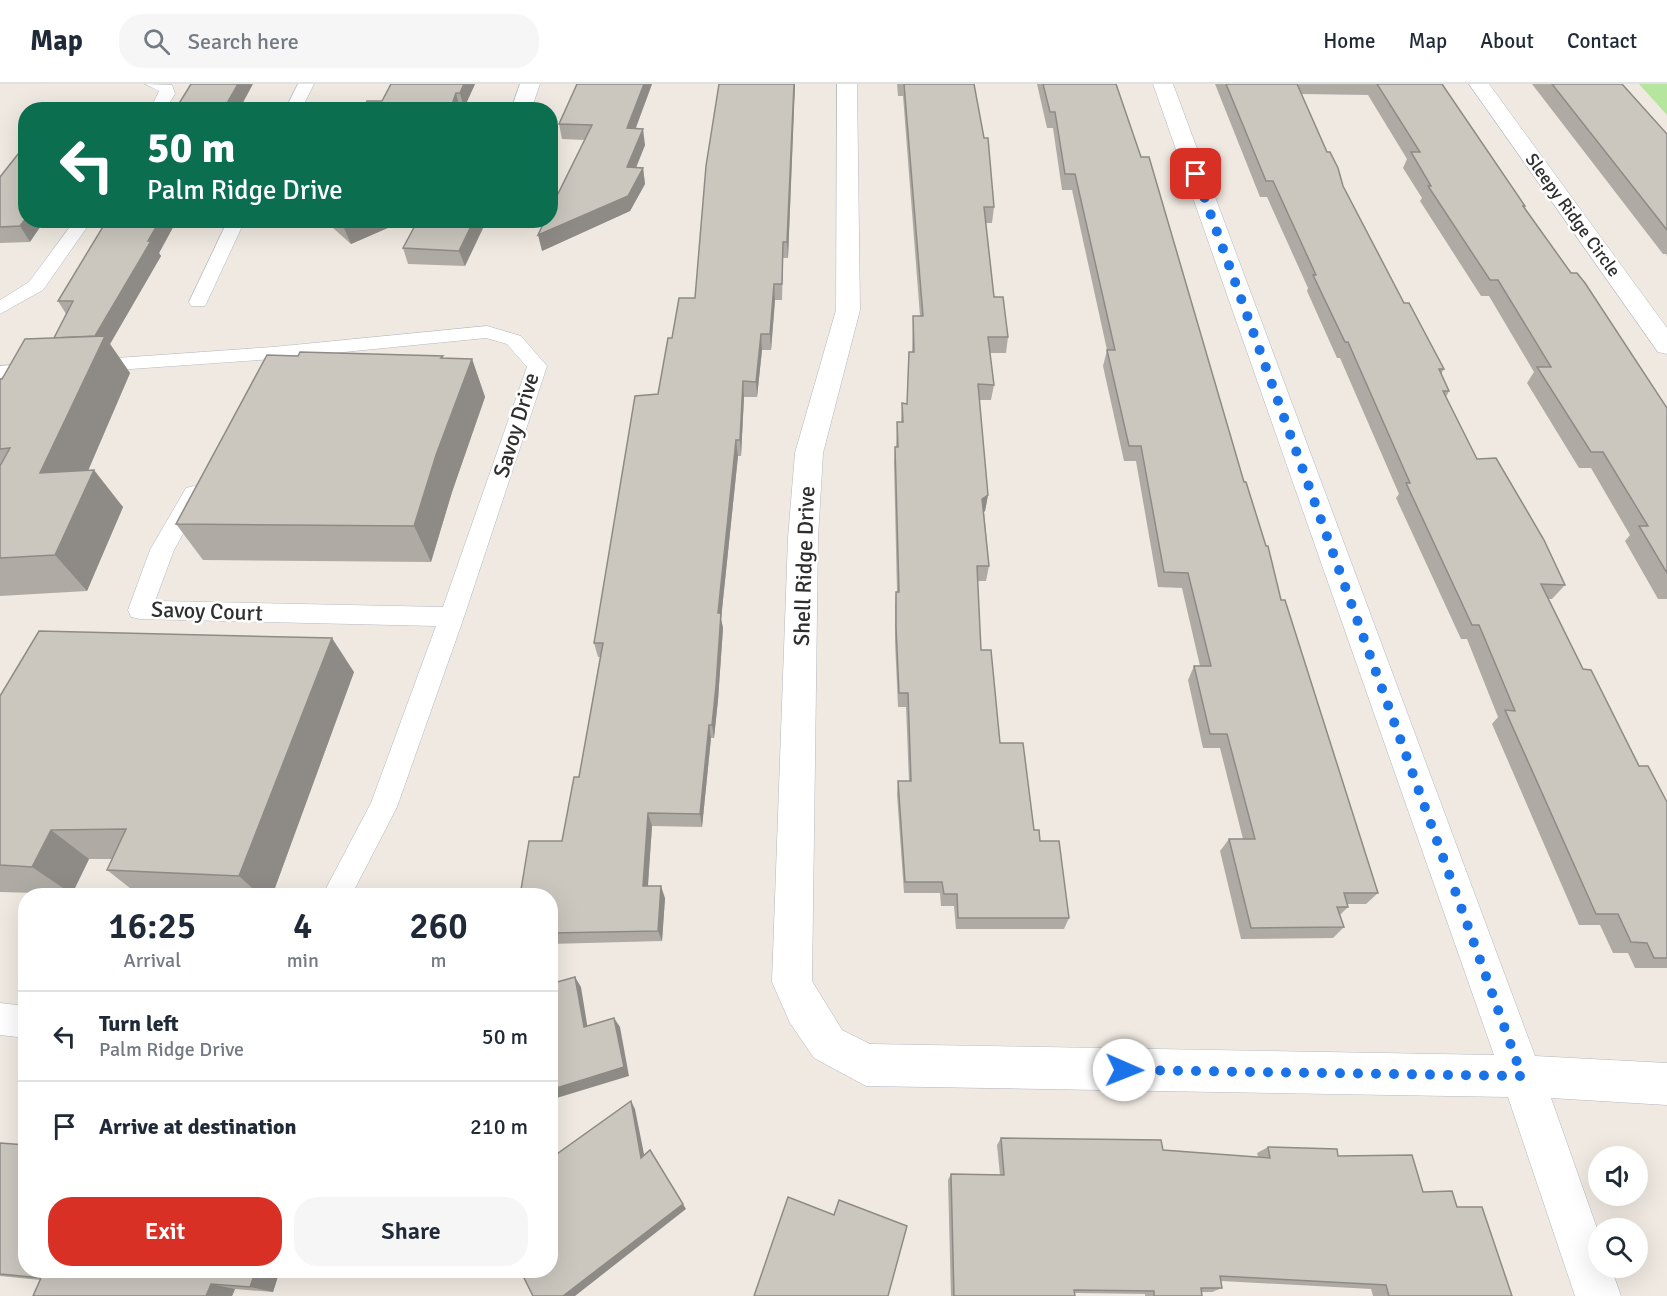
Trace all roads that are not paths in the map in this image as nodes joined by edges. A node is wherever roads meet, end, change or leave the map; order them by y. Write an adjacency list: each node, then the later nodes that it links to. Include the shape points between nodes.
1 (153, 84): 7 (lane, via 166,88)
2 (306, 84): 8 (lane)
3 (530, 84): 9 (street)
4 (847, 84): 23 (street, Shell Ridge Drive, via 848,310 809,453 803,538 792,981 804,1009 828,1044 866,1065)
5 (1163, 84): 23 (street)
6 (1479, 84): 14 (street, Sleepy Ridge Circle)
7 (162, 102)
8 (297, 102)
9 (524, 102)
10 (78, 228): 13 (lane, via 36,286)
11 (233, 228): 12 (lane)
12 (198, 302)
13 (0, 308)
14 (1667, 346)
15 (273, 353): 16 (lane, Savoy Drive); 17 (lane); 19 (lane, Savoy Drive, via 487,332 514,340 537,366)
16 (0, 372)
17 (261, 374)
18 (203, 478): 19 (lane, Savoy Court, via 162,550 140,610)
19 (452, 617): 20 (lane, Savoy Drive, via 383,807)
20 (340, 888)
21 (0, 1019): 22 (lane)
22 (18, 1021)
23 (1522, 1076): 24 (street); 25 (street)
24 (1667, 1084)
25 (1598, 1296)

